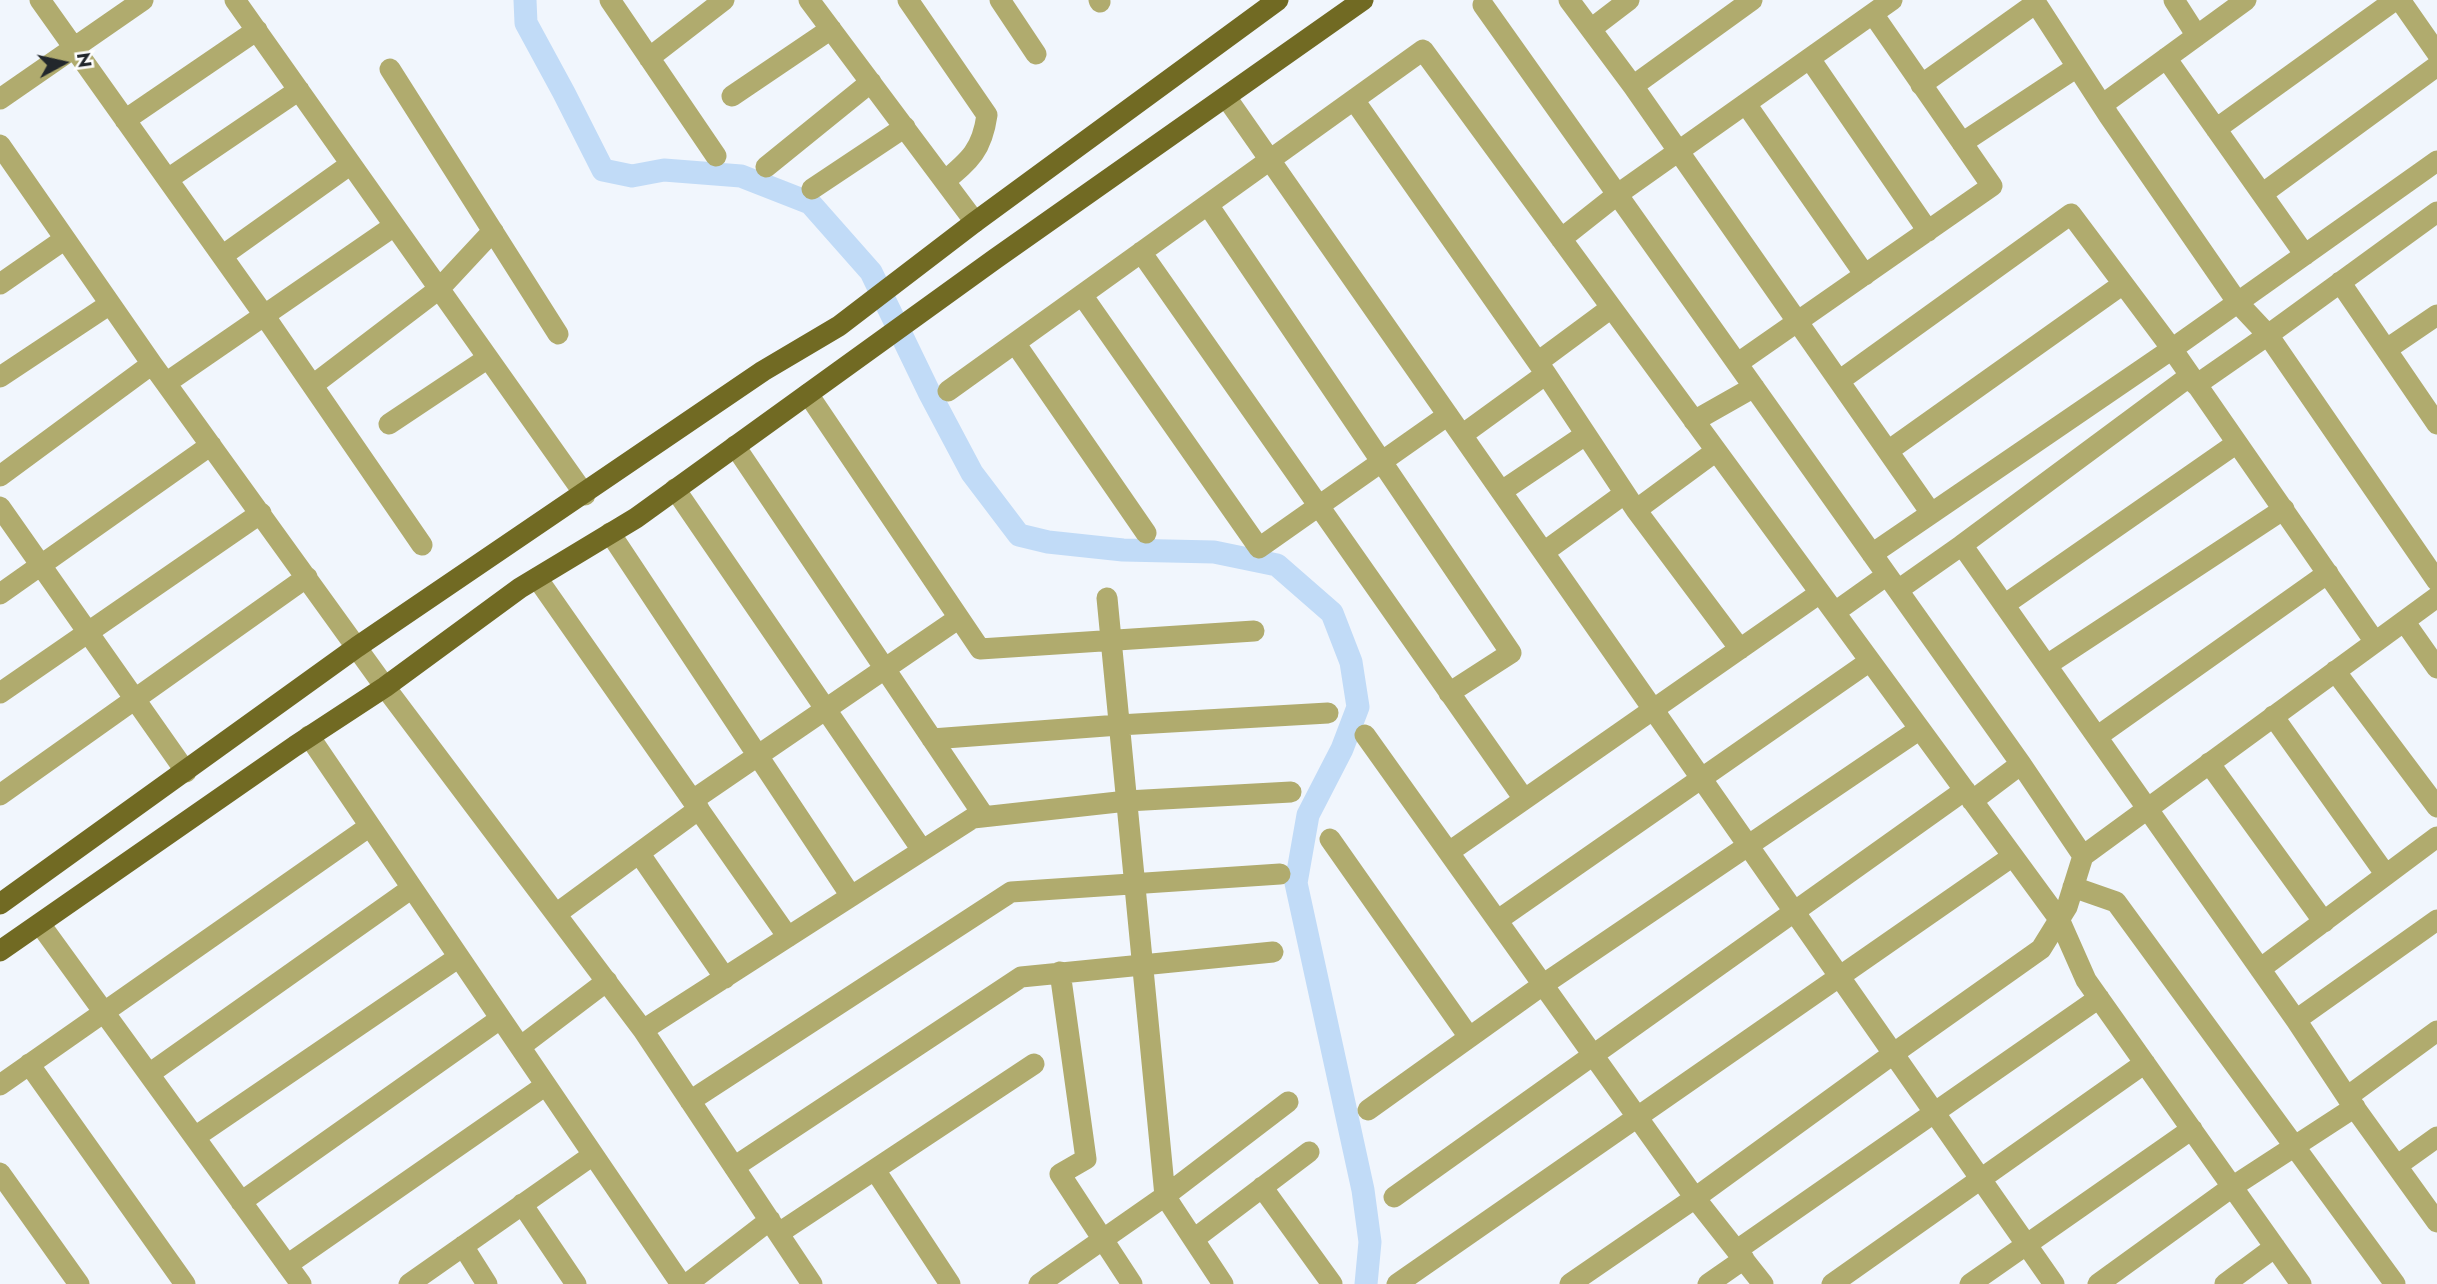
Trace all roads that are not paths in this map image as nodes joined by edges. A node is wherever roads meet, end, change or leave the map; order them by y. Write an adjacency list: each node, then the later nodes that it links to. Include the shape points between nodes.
1 (40, 0): 25 (street)
2 (143, 0): 25 (street)
3 (235, 0): 23 (street)
4 (610, 0): 28 (street)
5 (724, 0): 28 (street)
6 (809, 0): 21 (street)
7 (908, 0): 57 (street, via 987,116 984,136 972,158)
8 (1000, 0): 26 (street)
9 (1278, 0): 63 (main road)
10 (1363, 0): 39 (main road)
11 (1569, 0): 22 (street)
12 (1629, 0): 22 (street)
13 (1752, 0): 36 (street)
14 (1892, 0): 20 (street)
15 (2174, 0): 24 (street)
16 (2246, 0): 24 (street)
17 (2397, 0): 27 (street); 46 (street)
18 (2035, 1): 32 (street); 35 (street)
19 (1483, 5): 59 (street)
20 (1873, 13): 30 (street); 35 (street)
21 (831, 29): 34 (street); 38 (street)
22 (1591, 29): 36 (street)
23 (257, 30): 37 (street); 44 (street)
24 (2197, 36): 29 (street)
25 (74, 48): 40 (street); 44 (street)
26 (1036, 54)
27 (2437, 54)
28 (649, 58): 50 (street)
29 (2166, 58): 43 (street); 46 (street)
30 (1810, 59): 42 (street); 66 (street)
31 (2437, 66): 60 (street)
32 (2077, 67): 43 (street); 47 (street)
33 (390, 69): 65 (street)
34 (871, 82): 45 (street); 54 (street)
35 (1921, 85): 47 (street)
36 (1633, 86): 49 (street)
37 (299, 90): 53 (street); 56 (street)
38 (732, 96)
39 (1226, 97): 51 (street); 100 (main road)
40 (0, 99)
41 (1354, 100): 51 (street); 68 (street, via 1423,50); 92 (street)
42 (1746, 104): 49 (street); 72 (street)
43 (2102, 105): 78 (street)
44 (125, 120): 56 (street)
45 (905, 127): 57 (street); 58 (street)
46 (2216, 129): 60 (street)
47 (1962, 144): 66 (street, via 1992,187)
48 (0, 145): 55 (street)
49 (1679, 151): 59 (street); 83 (street)
50 (716, 156)
51 (1270, 160): 61 (street); 102 (street)
52 (2437, 161): 70 (street)
53 (351, 164): 64 (street); 71 (street)
54 (766, 167)
55 (8, 173): 67 (street)
56 (168, 180): 71 (street)
57 (945, 181): 63 (street)
58 (812, 189)
59 (1618, 194): 68 (street); 90 (street)
60 (2262, 194): 70 (street)
61 (1208, 205): 69 (street); 113 (street)
62 (2437, 212): 73 (street)
63 (975, 222): 117 (main road, via 839,326 763,371)
64 (394, 226): 76 (street); 81 (street)
65 (492, 231): 76 (street); 84 (street)
66 (1928, 231): 72 (street)
67 (65, 239): 74 (street); 79 (street)
68 (1561, 239): 80 (street)
69 (1141, 252): 77 (street); 119 (street)
70 (2305, 255): 78 (street)
71 (222, 256): 81 (street)
72 (1865, 275): 83 (street)
73 (2340, 282): 85 (street); 88 (street)
74 (0, 284)
75 (2123, 284): 87 (street); 95 (street, via 2071,214); 112 (street)
76 (439, 289): 89 (street); 97 (street)
77 (1082, 295): 86 (street); 119 (street, via 1259,548)
78 (2238, 303): 85 (street); 87 (street)
79 (110, 304): 91 (street); 93 (street)
80 (1611, 308): 92 (street); 103 (street)
81 (264, 315): 96 (street); 97 (street)
82 (2437, 315): 88 (street)
83 (1797, 321): 90 (street); 95 (street)
84 (558, 334)
85 (2268, 335): 94 (street); 134 (street)
86 (1015, 343): 99 (street); 125 (street)
87 (2172, 349): 94 (street); 123 (street)
88 (2387, 349): 101 (street)
89 (488, 358): 104 (street); 117 (street)
90 (1738, 363): 98 (street)
91 (152, 364): 96 (street); 114 (street)
92 (1542, 368): 106 (street); 107 (street)
93 (0, 377)
94 (2193, 380): 108 (street); 126 (street)
95 (1839, 381): 112 (street)
96 (166, 383): 109 (street)
97 (313, 385): 127 (street)
98 (1754, 387): 103 (street); 129 (street)
99 (948, 391)
100 (808, 394): 110 (main road); 142 (street)
101 (2430, 399): 105 (street)
102 (1448, 415): 106 (street); 113 (street)
103 (1694, 421): 111 (street)
104 (389, 424)
105 (2437, 425)
106 (1462, 435): 116 (street)
107 (1585, 435): 116 (street); 118 (street)
108 (2237, 443): 121 (street); 140 (street)
109 (211, 445): 122 (street); 130 (street)
110 (734, 446): 115 (main road); 153 (street)
111 (1716, 451): 118 (street); 136 (street)
112 (1888, 451): 123 (street)
113 (1381, 462): 119 (street); 156 (street, via 1510,653)
114 (0, 476)
115 (676, 489): 124 (main road); 159 (street)
116 (1502, 491): 128 (street)
117 (585, 495): 148 (main road)
118 (1630, 502): 128 (street); 149 (street)
119 (1319, 506): 156 (street)
120 (0, 508): 130 (street)
121 (2284, 509): 131 (street); 151 (street)
122 (261, 513): 132 (street); 145 (street)
123 (1931, 513): 129 (street)
124 (610, 533): 133 (main road); 169 (street)
125 (1146, 533)
126 (1962, 544): 135 (street); 140 (street)
127 (422, 545)
128 (1544, 552): 160 (street)
129 (1872, 554): 135 (street)
130 (41, 565): 137 (street); 145 (street)
131 (2329, 573): 147 (street); 167 (street)
132 (307, 577): 148 (street); 158 (street)
133 (537, 578): 155 (main road); 179 (street)
134 (2437, 581)
135 (1892, 582): 141 (street); 171 (street)
136 (1820, 593): 141 (street); 149 (street)
137 (0, 594)
138 (1107, 597): 146 (street)
139 (2437, 597): 143 (street)
140 (2004, 605): 151 (street)
141 (1835, 612): 150 (street)
142 (959, 618): 146 (street, via 980,649); 153 (street)
143 (2404, 621): 147 (street); 152 (street)
144 (1254, 631): 146 (street)
145 (87, 632): 157 (street); 158 (street)
146 (1111, 641): 163 (street)
147 (2375, 642): 154 (street)
148 (357, 647): 155 (street); 172 (main road)
149 (1740, 649): 160 (street)
150 (1870, 661): 164 (street); 173 (street)
151 (2047, 665): 167 (street)
152 (2437, 668)
153 (885, 669): 159 (street); 168 (street)
154 (2335, 671): 162 (street); 180 (street)
155 (385, 687): 166 (main road); 200 (street)
156 (1449, 692): 177 (street)
157 (0, 693)
158 (135, 699): 172 (street); 175 (street)
159 (826, 709): 169 (street); 187 (street)
160 (1654, 709): 173 (street); 177 (street)
161 (1328, 713): 163 (street)
162 (2273, 716): 170 (street); 193 (street)
163 (1119, 725): 168 (street); 178 (street)
164 (1920, 729): 176 (street); 186 (street)
165 (1365, 735): 188 (street)
166 (309, 736): 183 (street); 205 (main road)
167 (2098, 736): 181 (street)
168 (932, 738): 182 (street)
169 (758, 756): 179 (street); 197 (street)
170 (2209, 763): 181 (street); 204 (street)
171 (2021, 764): 176 (street); 191 (street)
172 (186, 772): 198 (main road)
173 (1702, 778): 186 (street); 202 (street)
174 (1290, 792): 178 (street)
175 (0, 795)
176 (1969, 795): 190 (street); 199 (street)
177 (1524, 799): 188 (street)
178 (1127, 801): 182 (street); 194 (street)
179 (696, 804): 189 (street); 206 (street)
180 (2437, 807)
181 (2147, 808): 191 (street); 211 (street)
182 (984, 816): 187 (street, via 973,818)
183 (370, 826): 196 (street); 218 (street)
184 (2437, 837): 193 (street)
185 (1330, 839): 223 (street)
186 (1749, 845): 199 (street); 216 (street)
187 (922, 850): 197 (street)
188 (1450, 852): 202 (street)
189 (639, 853): 200 (street); 214 (street)
190 (2013, 856): 201 (street); 213 (street)
191 (2083, 856): 195 (street)
192 (1280, 874): 194 (street)
193 (2386, 875): 204 (street)
194 (1135, 884): 210 (street); 233 (street, via 1011,892)
195 (2073, 887): 201 (street); 242 (street, via 2116,902)
196 (412, 888): 209 (street); 230 (street)
197 (851, 896): 206 (street)
198 (0, 904)
199 (1795, 912): 213 (street); 226 (street)
200 (556, 914): 215 (street)
201 (2059, 919): 217 (street); 225 (street, via 2041,950)
202 (1498, 920): 216 (street)
203 (2437, 920): 220 (street)
204 (2324, 922): 211 (street)
205 (40, 924): 207 (main road); 218 (street)
206 (788, 937): 214 (street)
207 (0, 951)
208 (1273, 952): 210 (street)
209 (459, 957): 219 (street); 241 (street)
210 (1142, 963): 212 (street); 252 (street)
211 (2260, 969): 220 (street)
212 (1060, 972): 246 (street, via 1021,977); 260 (street, via 1086,1159 1060,1174)
213 (1840, 976): 225 (street); 238 (street)
214 (725, 978): 221 (street)
215 (607, 981): 221 (street); 224 (street)
216 (1544, 984): 223 (street); 226 (street)
217 (2099, 998): 227 (street); 237 (street)
218 (104, 1012): 228 (street); 230 (street)
219 (500, 1019): 224 (street); 255 (street)
220 (2296, 1020): 235 (street)
221 (643, 1030): 233 (street)
222 (2437, 1031): 235 (street)
223 (1469, 1037): 236 (street)
224 (520, 1047): 232 (street)
225 (1893, 1053): 237 (street); 254 (street)
226 (1595, 1055): 238 (street); 253 (street)
227 (2145, 1063): 239 (street); 249 (street)
228 (29, 1064): 231 (street); 268 (street)
229 (1034, 1064): 247 (street)
230 (149, 1074): 241 (street)
231 (0, 1084)
232 (546, 1085): 244 (street); 265 (street)
233 (690, 1101): 246 (street)
234 (1288, 1102): 252 (street)
235 (2351, 1102): 242 (street); 245 (street)
236 (1368, 1110)
237 (1934, 1112): 249 (street); 264 (street)
238 (1638, 1115): 254 (street); 280 (street)
239 (2192, 1129): 251 (street); 261 (street)
240 (2437, 1137): 245 (street)
241 (195, 1138): 255 (street)
242 (2295, 1146): 251 (street); 290 (street)
243 (1309, 1152): 250 (street)
244 (593, 1155): 256 (street); 273 (street)
245 (2398, 1165): 257 (street)
246 (734, 1167): 258 (street)
247 (875, 1170): 258 (street); 276 (street)
248 (0, 1173): 267 (street)
249 (1981, 1179): 261 (street); 284 (street)
250 (1262, 1187): 259 (street); 279 (street)
251 (2232, 1187): 263 (street); 287 (street)
252 (1165, 1196): 259 (street); 260 (street)
253 (1394, 1198)
254 (1695, 1198): 264 (street); 281 (street)
255 (242, 1202): 265 (street)
256 (522, 1204): 262 (street); 272 (street)
257 (2437, 1222)
258 (774, 1227): 274 (street); 275 (street)
259 (1194, 1239): 278 (street)
260 (1102, 1240): 266 (street); 277 (street)
261 (2026, 1245): 285 (street); 286 (street)
262 (463, 1246): 270 (street); 271 (street)
263 (2275, 1247): 288 (street); 289 (street)
264 (1741, 1254): 282 (street); 283 (street)
265 (287, 1265): 269 (street)
266 (1042, 1283)
267 (79, 1284)
268 (185, 1284)
269 (301, 1284)
270 (409, 1284)
271 (488, 1284)
272 (576, 1284)
273 (681, 1284)
274 (687, 1284)
275 (812, 1284)
276 (950, 1284)
277 (1132, 1284)
278 (1223, 1284)
279 (1332, 1284)
280 (1397, 1284)
281 (1570, 1284)
282 (1708, 1284)
283 (1763, 1284)
284 (1832, 1284)
285 (1970, 1284)
286 (2054, 1284)
287 (2098, 1284)
288 (2225, 1284)
289 (2301, 1284)
290 (2395, 1284)

